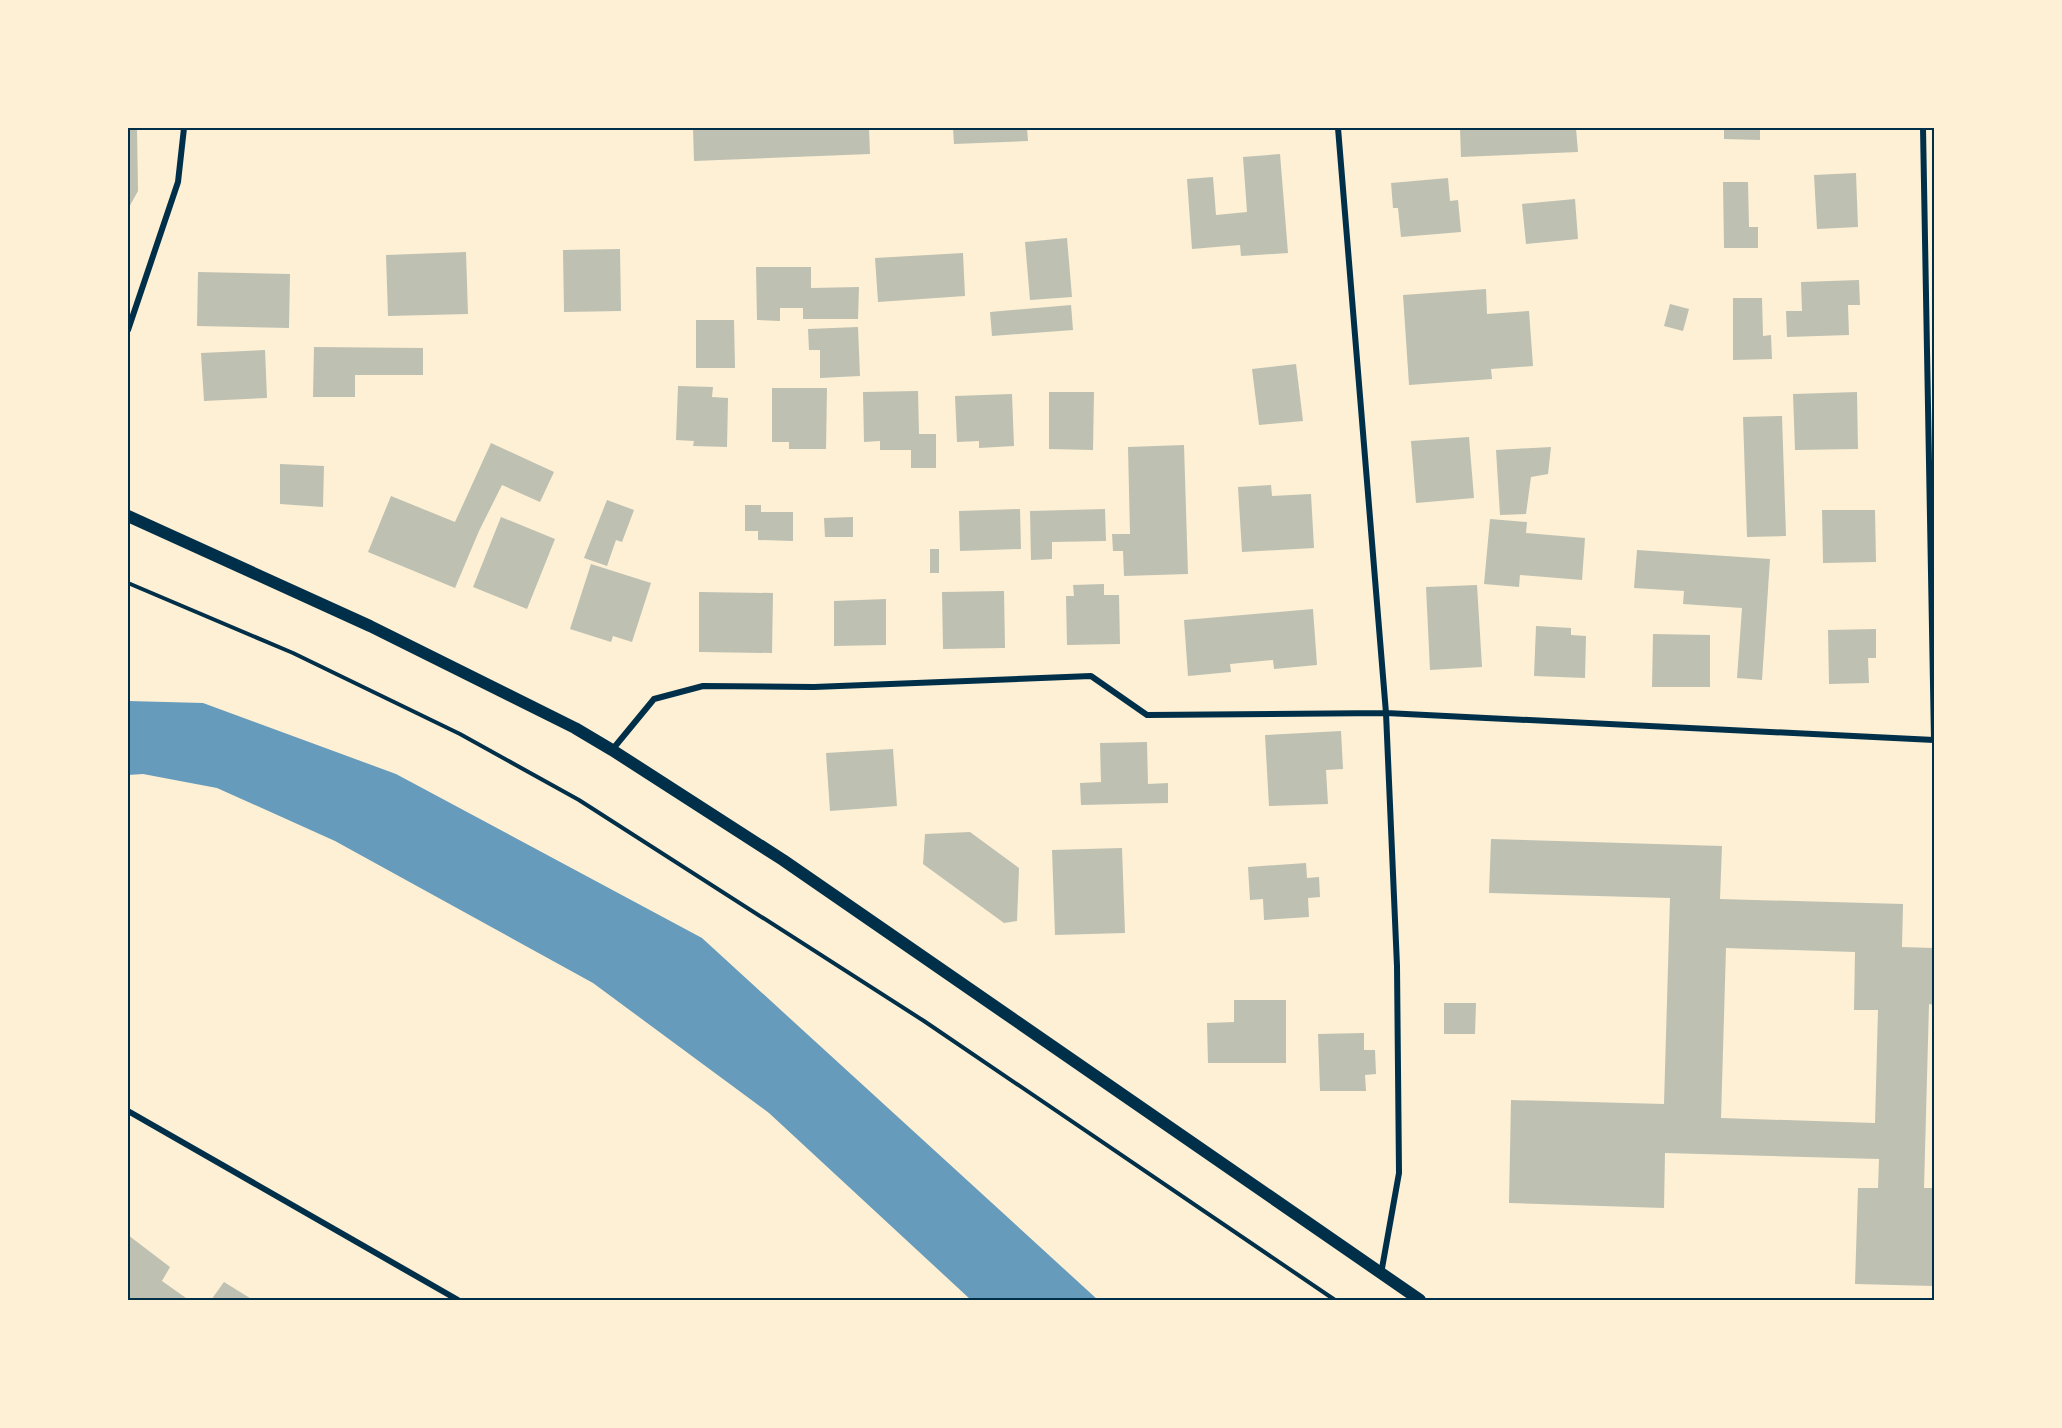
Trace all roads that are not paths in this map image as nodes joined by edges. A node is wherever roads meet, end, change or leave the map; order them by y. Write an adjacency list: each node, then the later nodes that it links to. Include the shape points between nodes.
1 (184, 128): 4 (street, via 178,182)
2 (1338, 128): 6 (street)
3 (1923, 128): 7 (street)
4 (128, 330)
5 (128, 516): 8 (main road, via 370,626)
6 (1386, 713): 7 (street); 8 (street, via 1148,715 1091,676 814,687 703,686 654,699); 10 (street, via 1397,966 1399,1173)
7 (1934, 740)
8 (612, 750): 10 (main road, via 783,860)
9 (128, 1111): 11 (street)
10 (1381, 1274): 12 (main road)
11 (458, 1300)
12 (1420, 1300)

